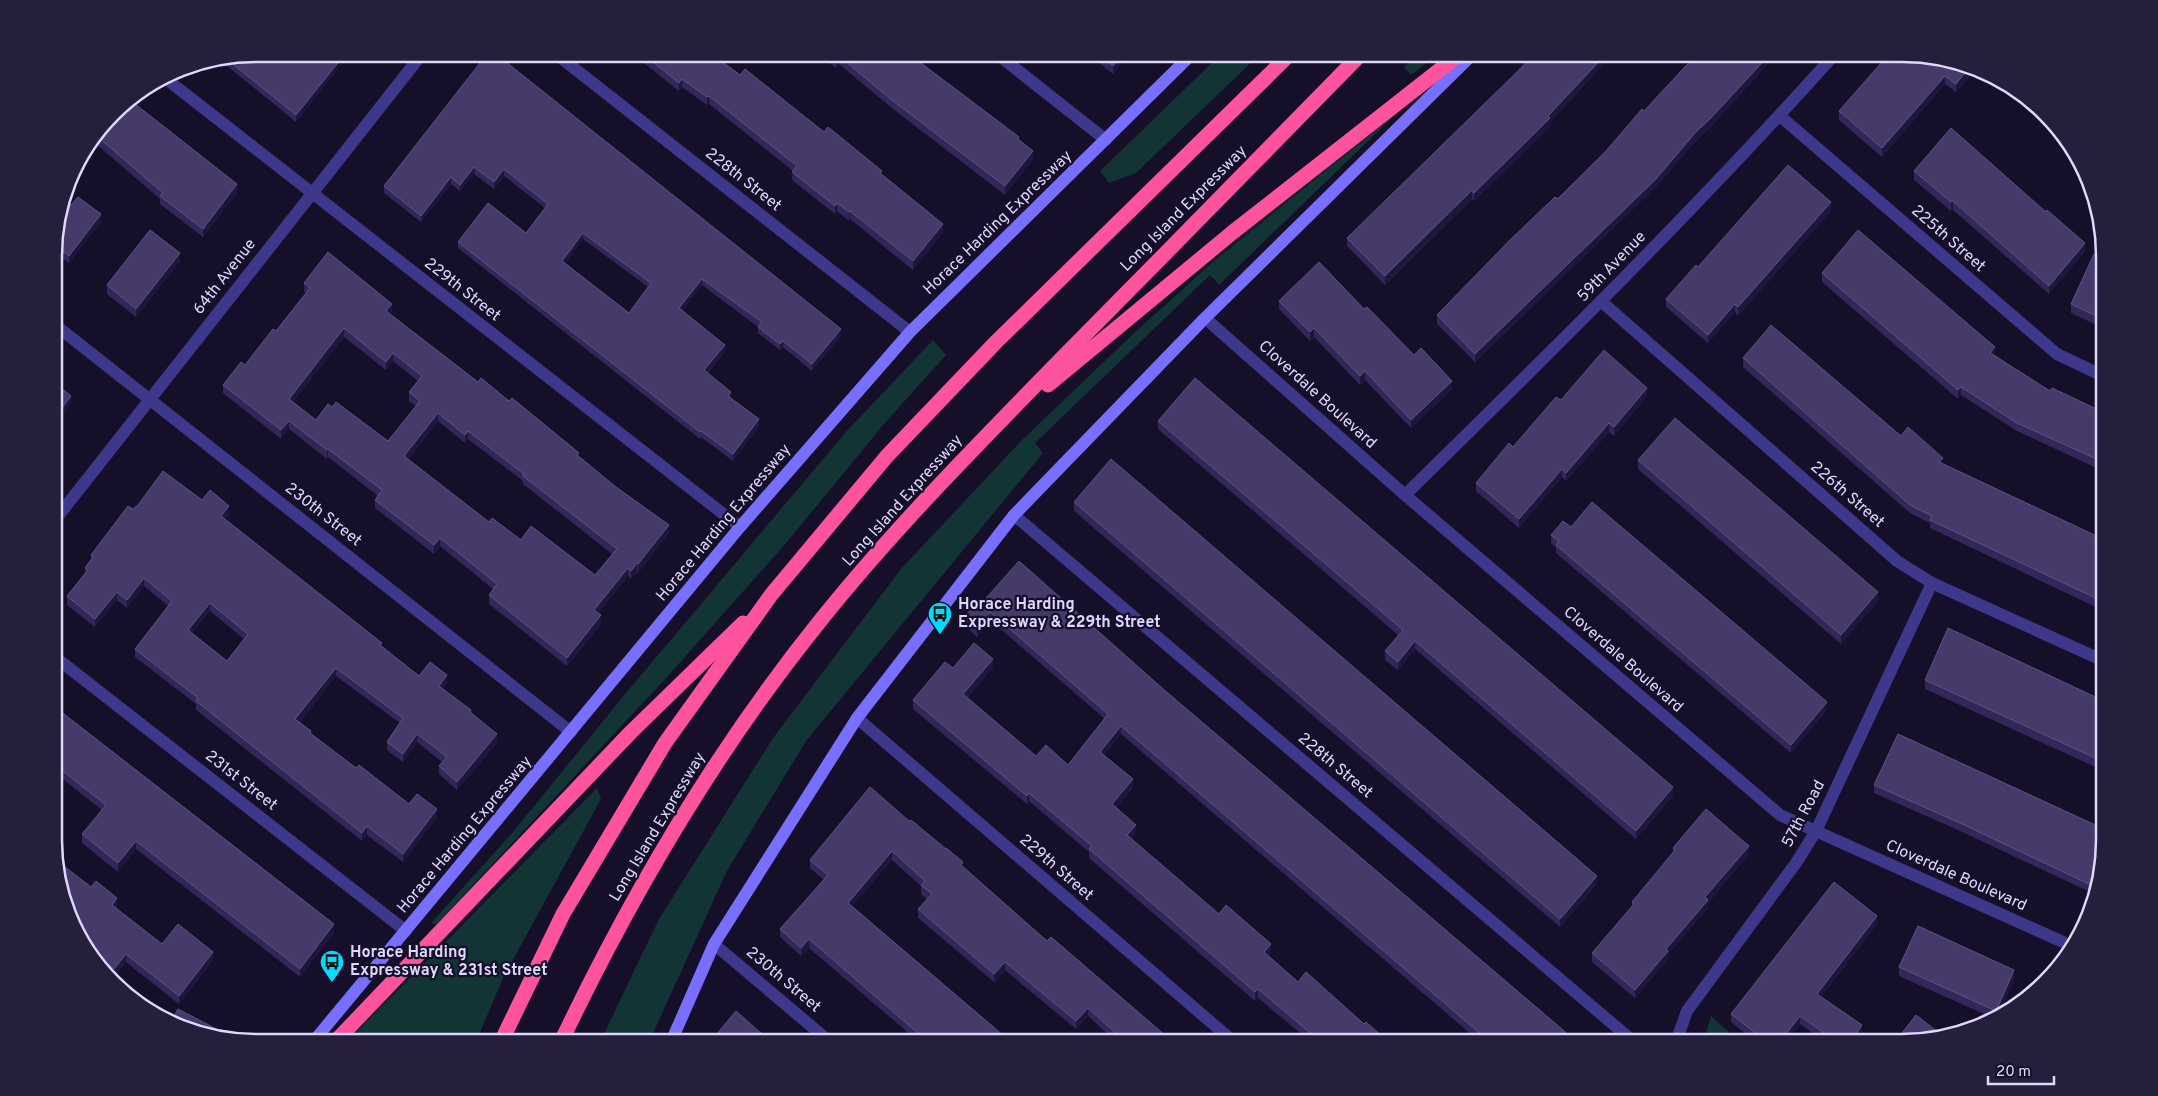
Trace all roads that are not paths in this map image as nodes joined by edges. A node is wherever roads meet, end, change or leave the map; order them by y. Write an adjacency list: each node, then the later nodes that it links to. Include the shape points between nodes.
1 (416, 62): 13 (street, 64th Avenue)
2 (566, 62): 17 (street, 228th Street)
3 (1007, 62): 12 (street)
4 (1184, 62): 12 (main road, Horace Harding Expressway)
5 (1282, 62): 26 (highway, via 996,342 887,456)
6 (1354, 62): 20 (highway, Long Island Expressway)
7 (1450, 62): 20 (highway, via 1233,232)
8 (1465, 62): 15 (main road)
9 (1828, 62): 11 (street, 59th Avenue)
10 (171, 83): 13 (street, 229th Street)
11 (1780, 116): 14 (street, 59th Avenue); 18 (street, 225th Street, via 2057,354)
12 (1106, 140): 17 (main road, Horace Harding Expressway)
13 (312, 193): 19 (street, 64th Avenue); 24 (street, 229th Street)
14 (1602, 302): 21 (street, 59th Avenue); 25 (street, 226th Street, via 1897,561)
15 (1206, 318): 21 (street, Cloverdale Boulevard); 23 (main road)
16 (62, 330): 19 (street, 230th Street)
17 (910, 332): 24 (main road, Horace Harding Expressway)
18 (2096, 373)
19 (150, 399): 22 (street, 64th Avenue); 30 (street, 230th Street)
20 (985, 437): 38 (highway, Long Island Expressway, via 884,545 819,622 750,713 690,803 635,897)
21 (1404, 495): 31 (street, Cloverdale Boulevard, via 1780,815)
22 (62, 511)
23 (1014, 515): 29 (main road); 42 (street, 228th Street)
24 (740, 527): 30 (main road, Horace Harding Expressway)
25 (1932, 583): 27 (street, 226th Street); 31 (street, 57th Road)
26 (771, 595): 36 (highway, via 631,732); 37 (highway, via 665,743 563,914)
27 (2096, 657)
28 (62, 662): 32 (street, 231st Street)
29 (857, 718): 34 (main road); 41 (street, 229th Street)
30 (572, 732): 32 (main road, Horace Harding Expressway)
31 (1816, 831): 33 (street, Cloverdale Boulevard); 43 (street, 57th Road, via 1687,1011)
32 (406, 931): 35 (main road, Horace Harding Expressway)
33 (2065, 943)
34 (714, 944): 39 (main road); 40 (street, 230th Street)
35 (320, 1034)
36 (343, 1034)
37 (504, 1034)
38 (565, 1034)
39 (675, 1034)
40 (821, 1034)
41 (1225, 1034)
42 (1625, 1034)
43 (1679, 1034)

